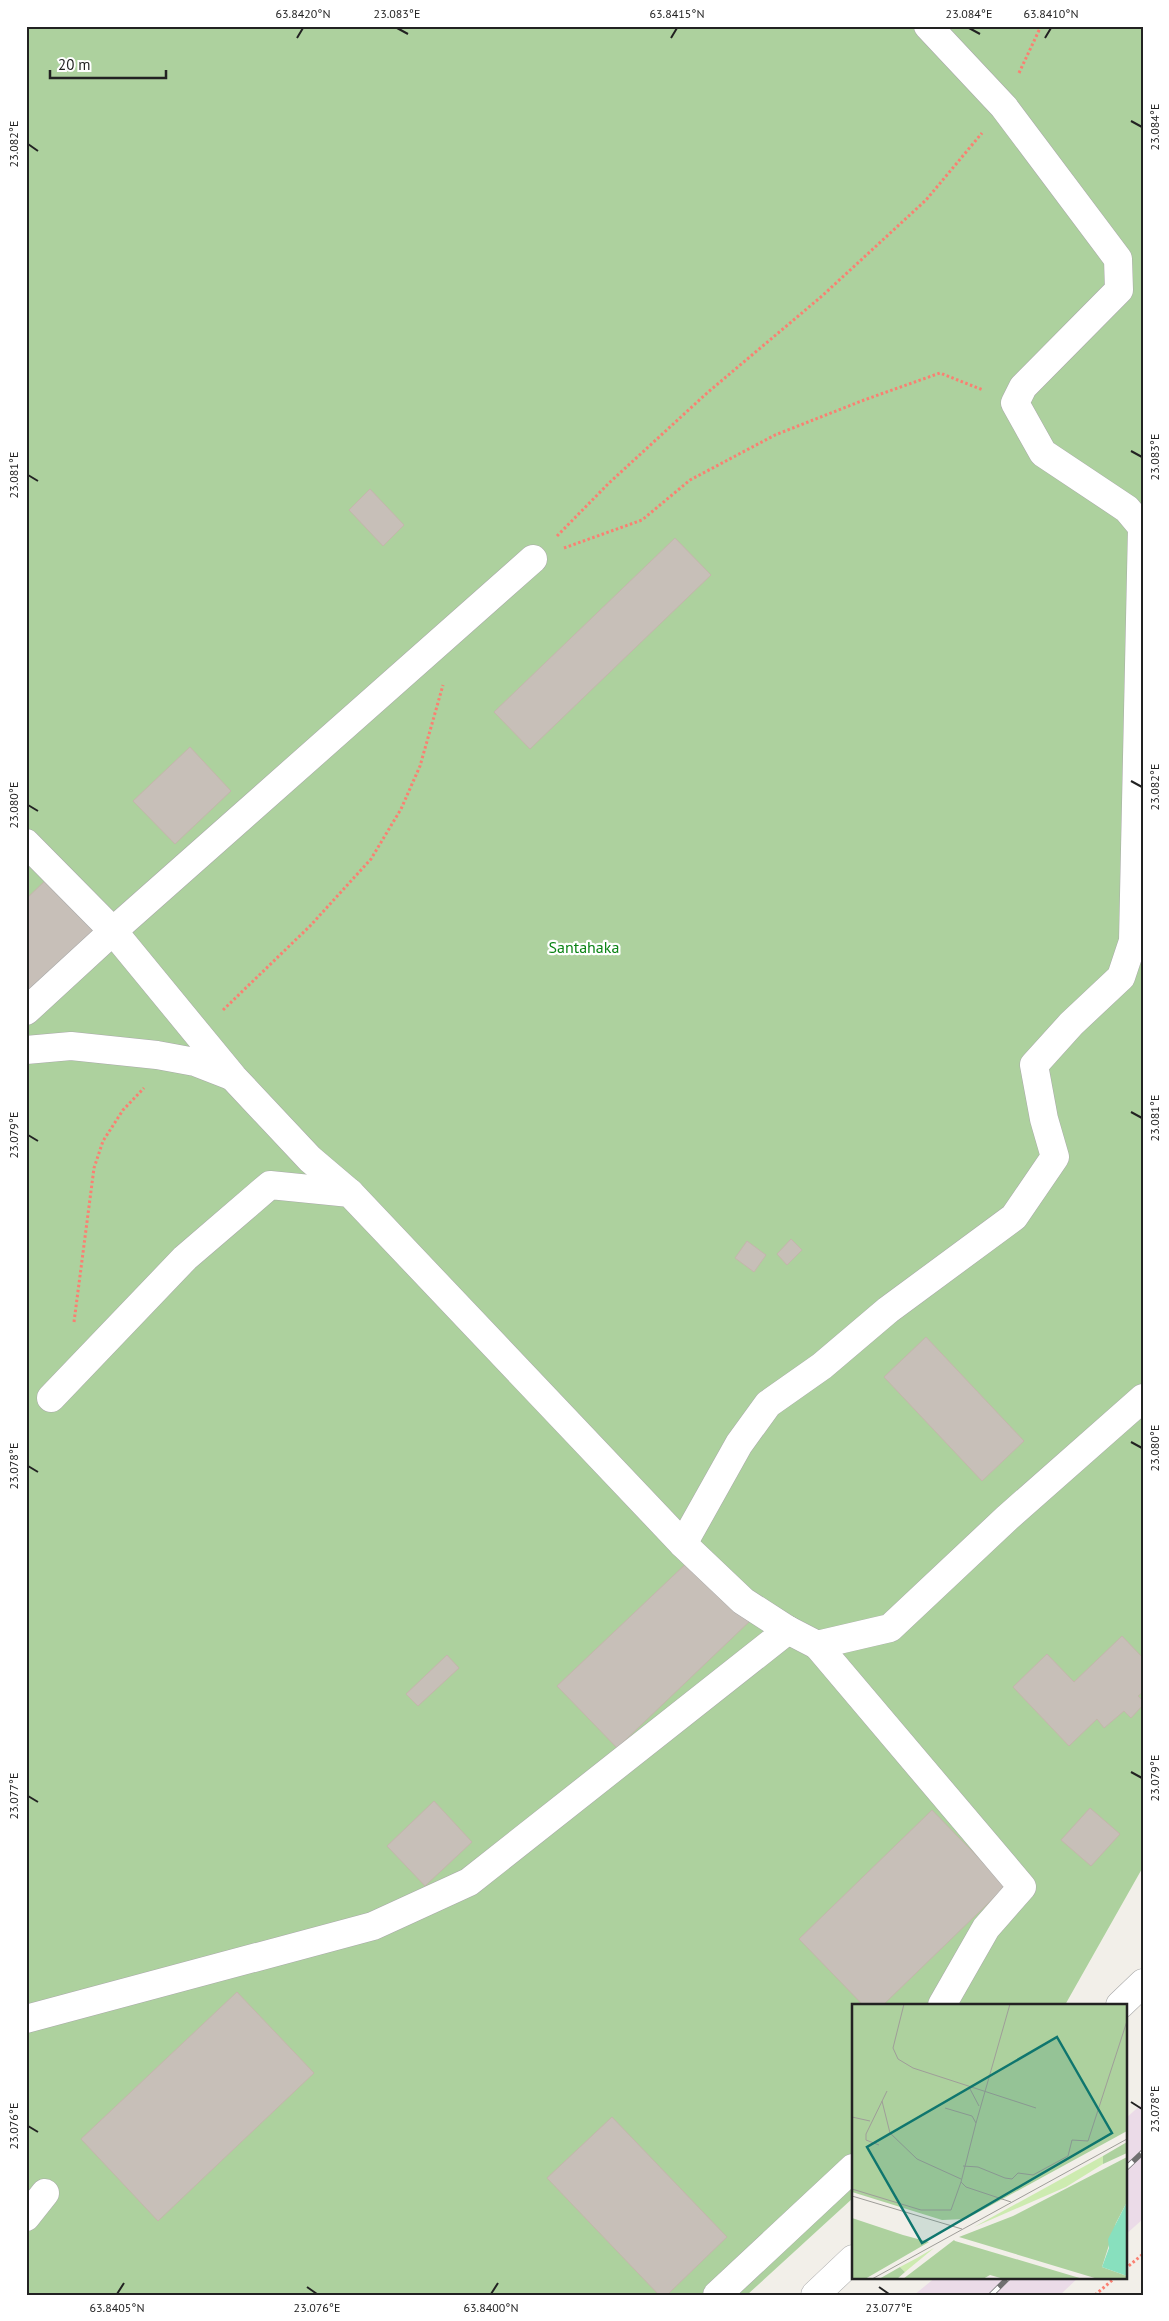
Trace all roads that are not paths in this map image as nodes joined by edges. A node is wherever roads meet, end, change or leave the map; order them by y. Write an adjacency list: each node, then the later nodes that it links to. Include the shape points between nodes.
1 (928, 26): 11 (lane, via 1004,107 1118,259 1119,290 1023,387 1015,404 1043,453 1127,509 1142,527 1133,941 1121,977 1071,1024 1034,1065 1055,1157 1014,1217 768,1404 739,1444)
2 (532, 559): 4 (lane)
3 (26, 843): 4 (lane)
4 (113, 931): 5 (lane); 7 (lane)
5 (26, 1011)
6 (26, 1050): 7 (lane, via 71,1046 172,1057)
7 (233, 1077): 8 (lane, via 310,1159)
8 (350, 1193): 9 (lane, via 270,1185 185,1258); 11 (lane)
9 (51, 1398)
10 (1143, 1398): 13 (lane, via 1007,1518 890,1628)
11 (683, 1544): 12 (lane, via 743,1601)
12 (788, 1630): 13 (lane); 17 (lane, via 469,1882 373,1926)
13 (817, 1645): 15 (lane, via 1022,1887 986,1928)
14 (1143, 1983): 16 (lane)
15 (943, 2004)
16 (1121, 2004)
17 (26, 2019)
18 (852, 2169): 22 (lane)
19 (45, 2193): 20 (lane)
20 (26, 2217)
21 (852, 2260): 23 (lane)
22 (717, 2295)
23 (815, 2295)

